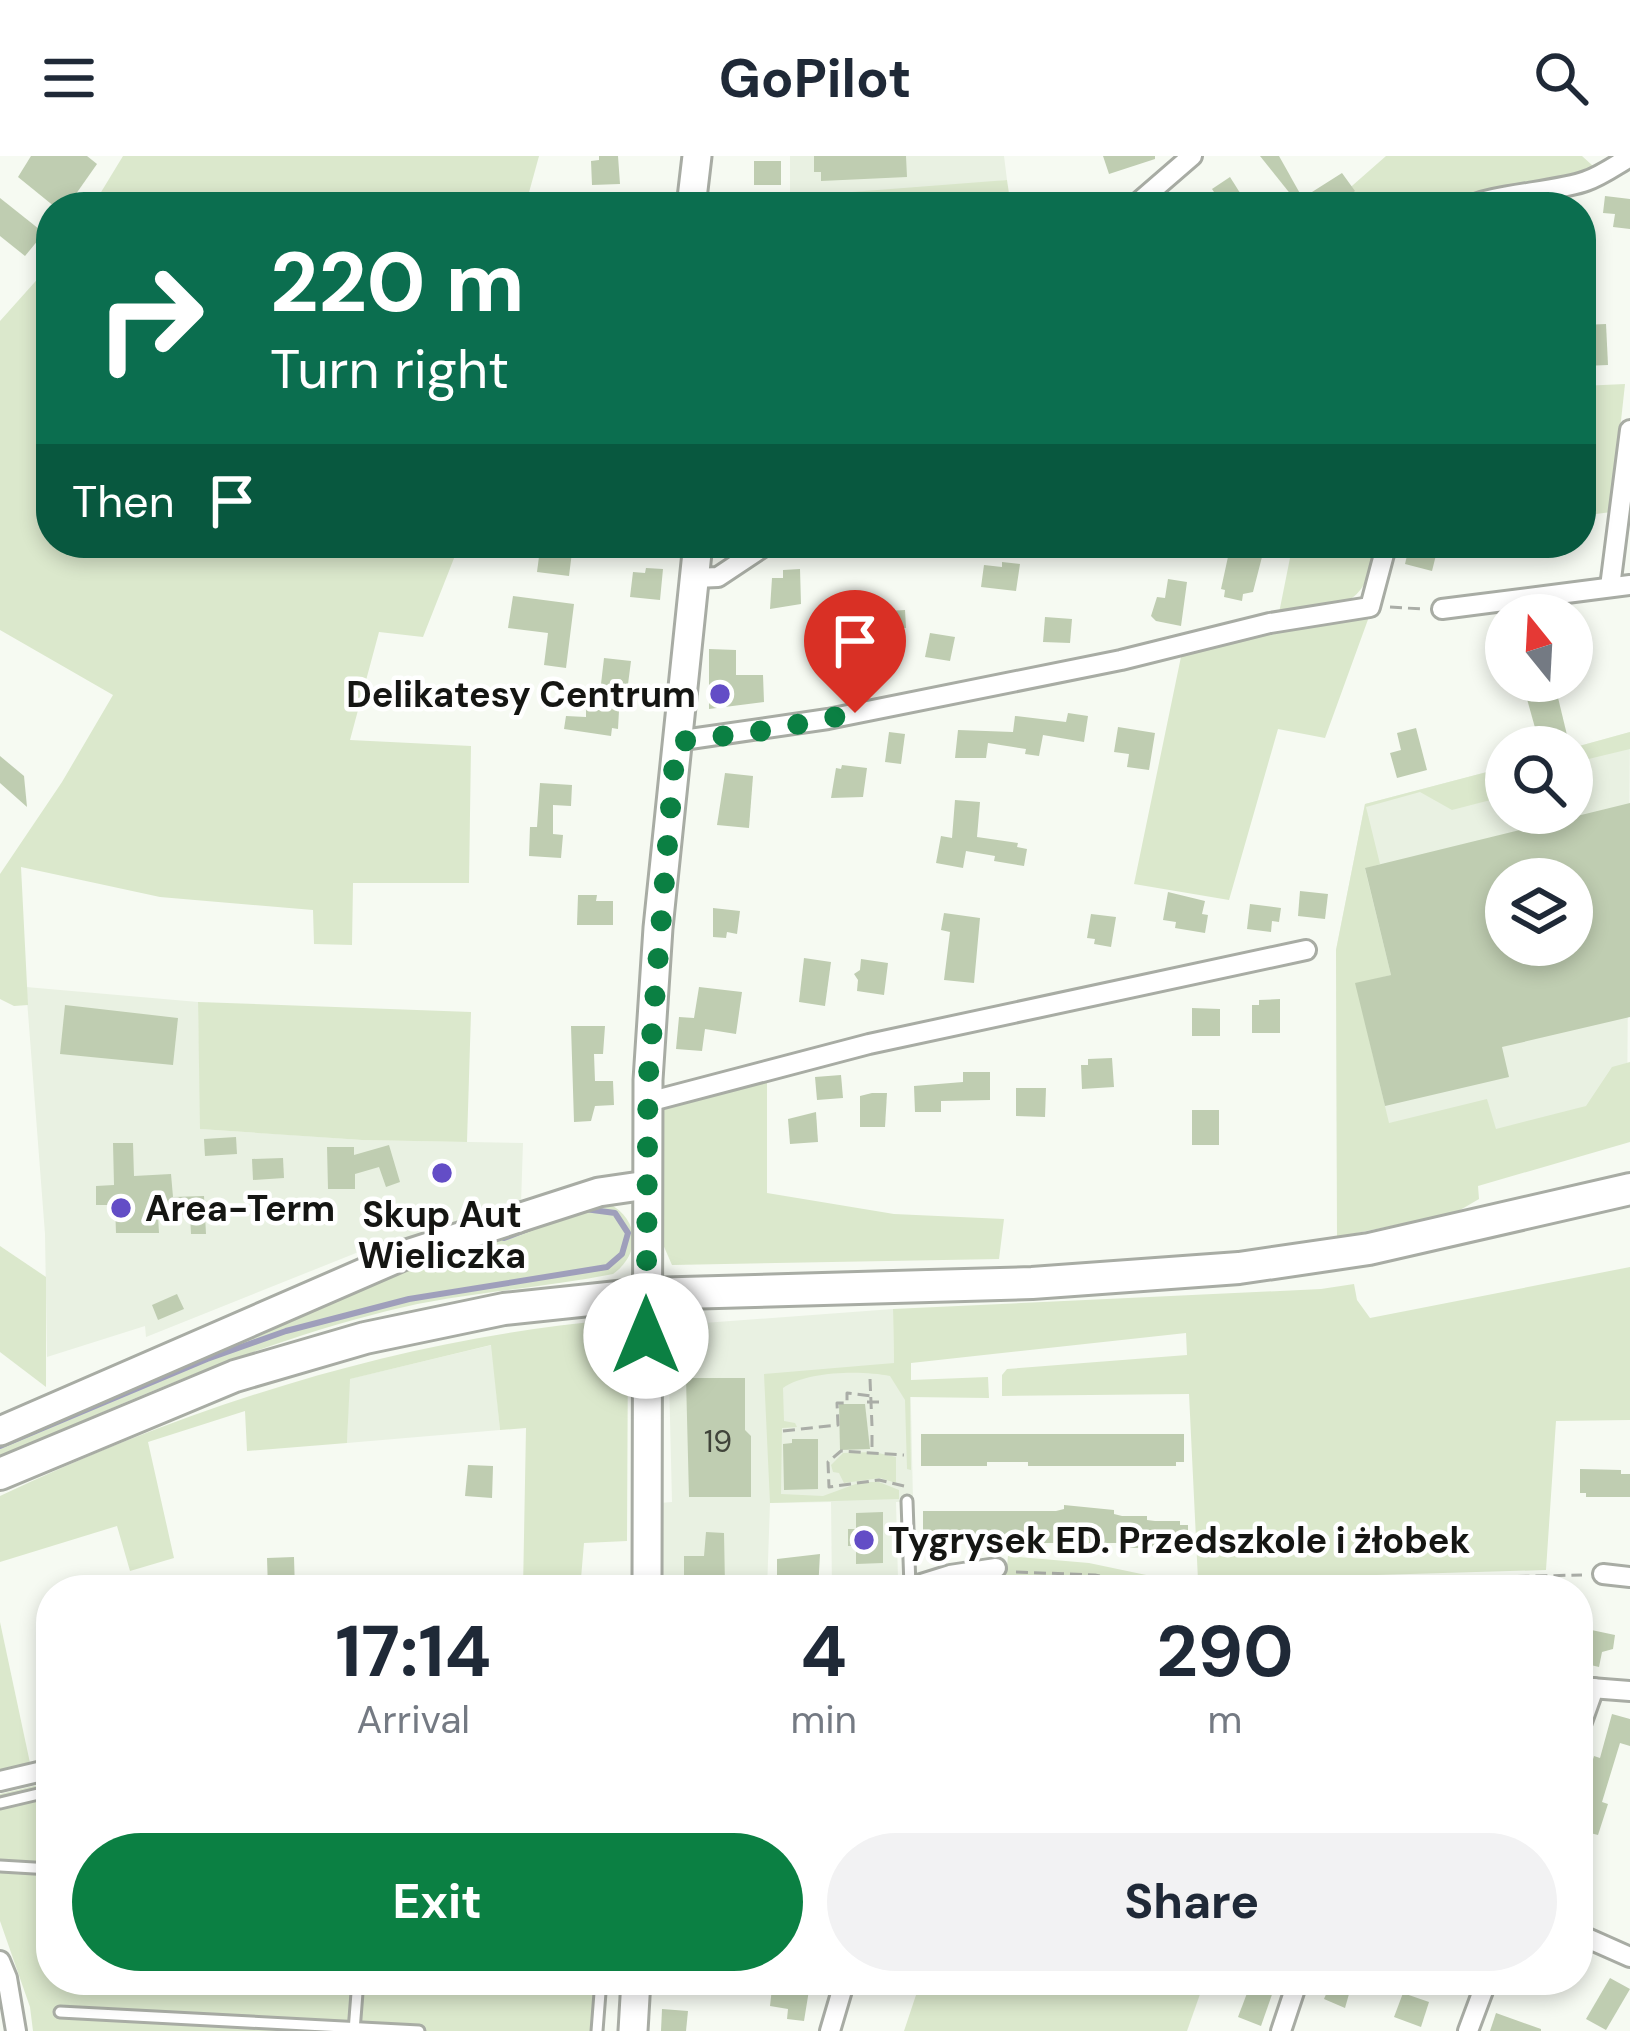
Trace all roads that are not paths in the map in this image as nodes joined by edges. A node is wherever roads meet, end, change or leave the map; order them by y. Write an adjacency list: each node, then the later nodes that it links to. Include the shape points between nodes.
1 (697, 156): 4 (street)
2 (1192, 156): 5 (street)
3 (1630, 158): 6 (street, via 1587,181)
4 (693, 192)
5 (1150, 192)
6 (1538, 192)
7 (1630, 430): 12 (street)
8 (697, 558): 11 (street)
9 (746, 558): 11 (street, via 718,577)
10 (1384, 558): 14 (street, via 1370,607)
11 (695, 578): 14 (street)
12 (1620, 586): 13 (street)
13 (1442, 609)
14 (676, 742): 16 (street)
15 (1306, 950): 16 (street, via 876,1042)
16 (648, 1102): 17 (street)
17 (646, 1185): 19 (street); 20 (street, via 599,1192 407,1254)
18 (1630, 1189): 19 (main road, via 1369,1249 1237,1268)
19 (646, 1294): 21 (main road, via 504,1309 308,1353); 25 (street)
20 (0, 1431)
21 (0, 1474)
22 (907, 1501): 26 (lane)
23 (997, 1568): 27 (street)
24 (1603, 1574): 28 (street)
25 (646, 1575)
26 (906, 1575)
27 (967, 1575)
28 (1630, 1577)
29 (1593, 1688): 30 (street)
30 (1630, 1691)
31 (36, 1773): 32 (street)
32 (0, 1781)
33 (36, 1795): 34 (lane)
34 (0, 1803)
35 (0, 1866): 36 (lane)
36 (36, 1868)
37 (1593, 1941): 38 (street)
38 (1630, 1957)
39 (0, 1961): 48 (street)
40 (357, 1995): 47 (lane)
41 (600, 1995): 50 (lane)
42 (635, 1995): 51 (street)
43 (841, 1995): 52 (street)
44 (1293, 1995): 53 (street)
45 (1481, 1995): 54 (street)
46 (60, 2012): 47 (lane)
47 (354, 2029): 49 (lane)
48 (16, 2031)
49 (419, 2031)
50 (597, 2031)
51 (633, 2031)
52 (830, 2031)
53 (1281, 2031)
54 (1468, 2031)

